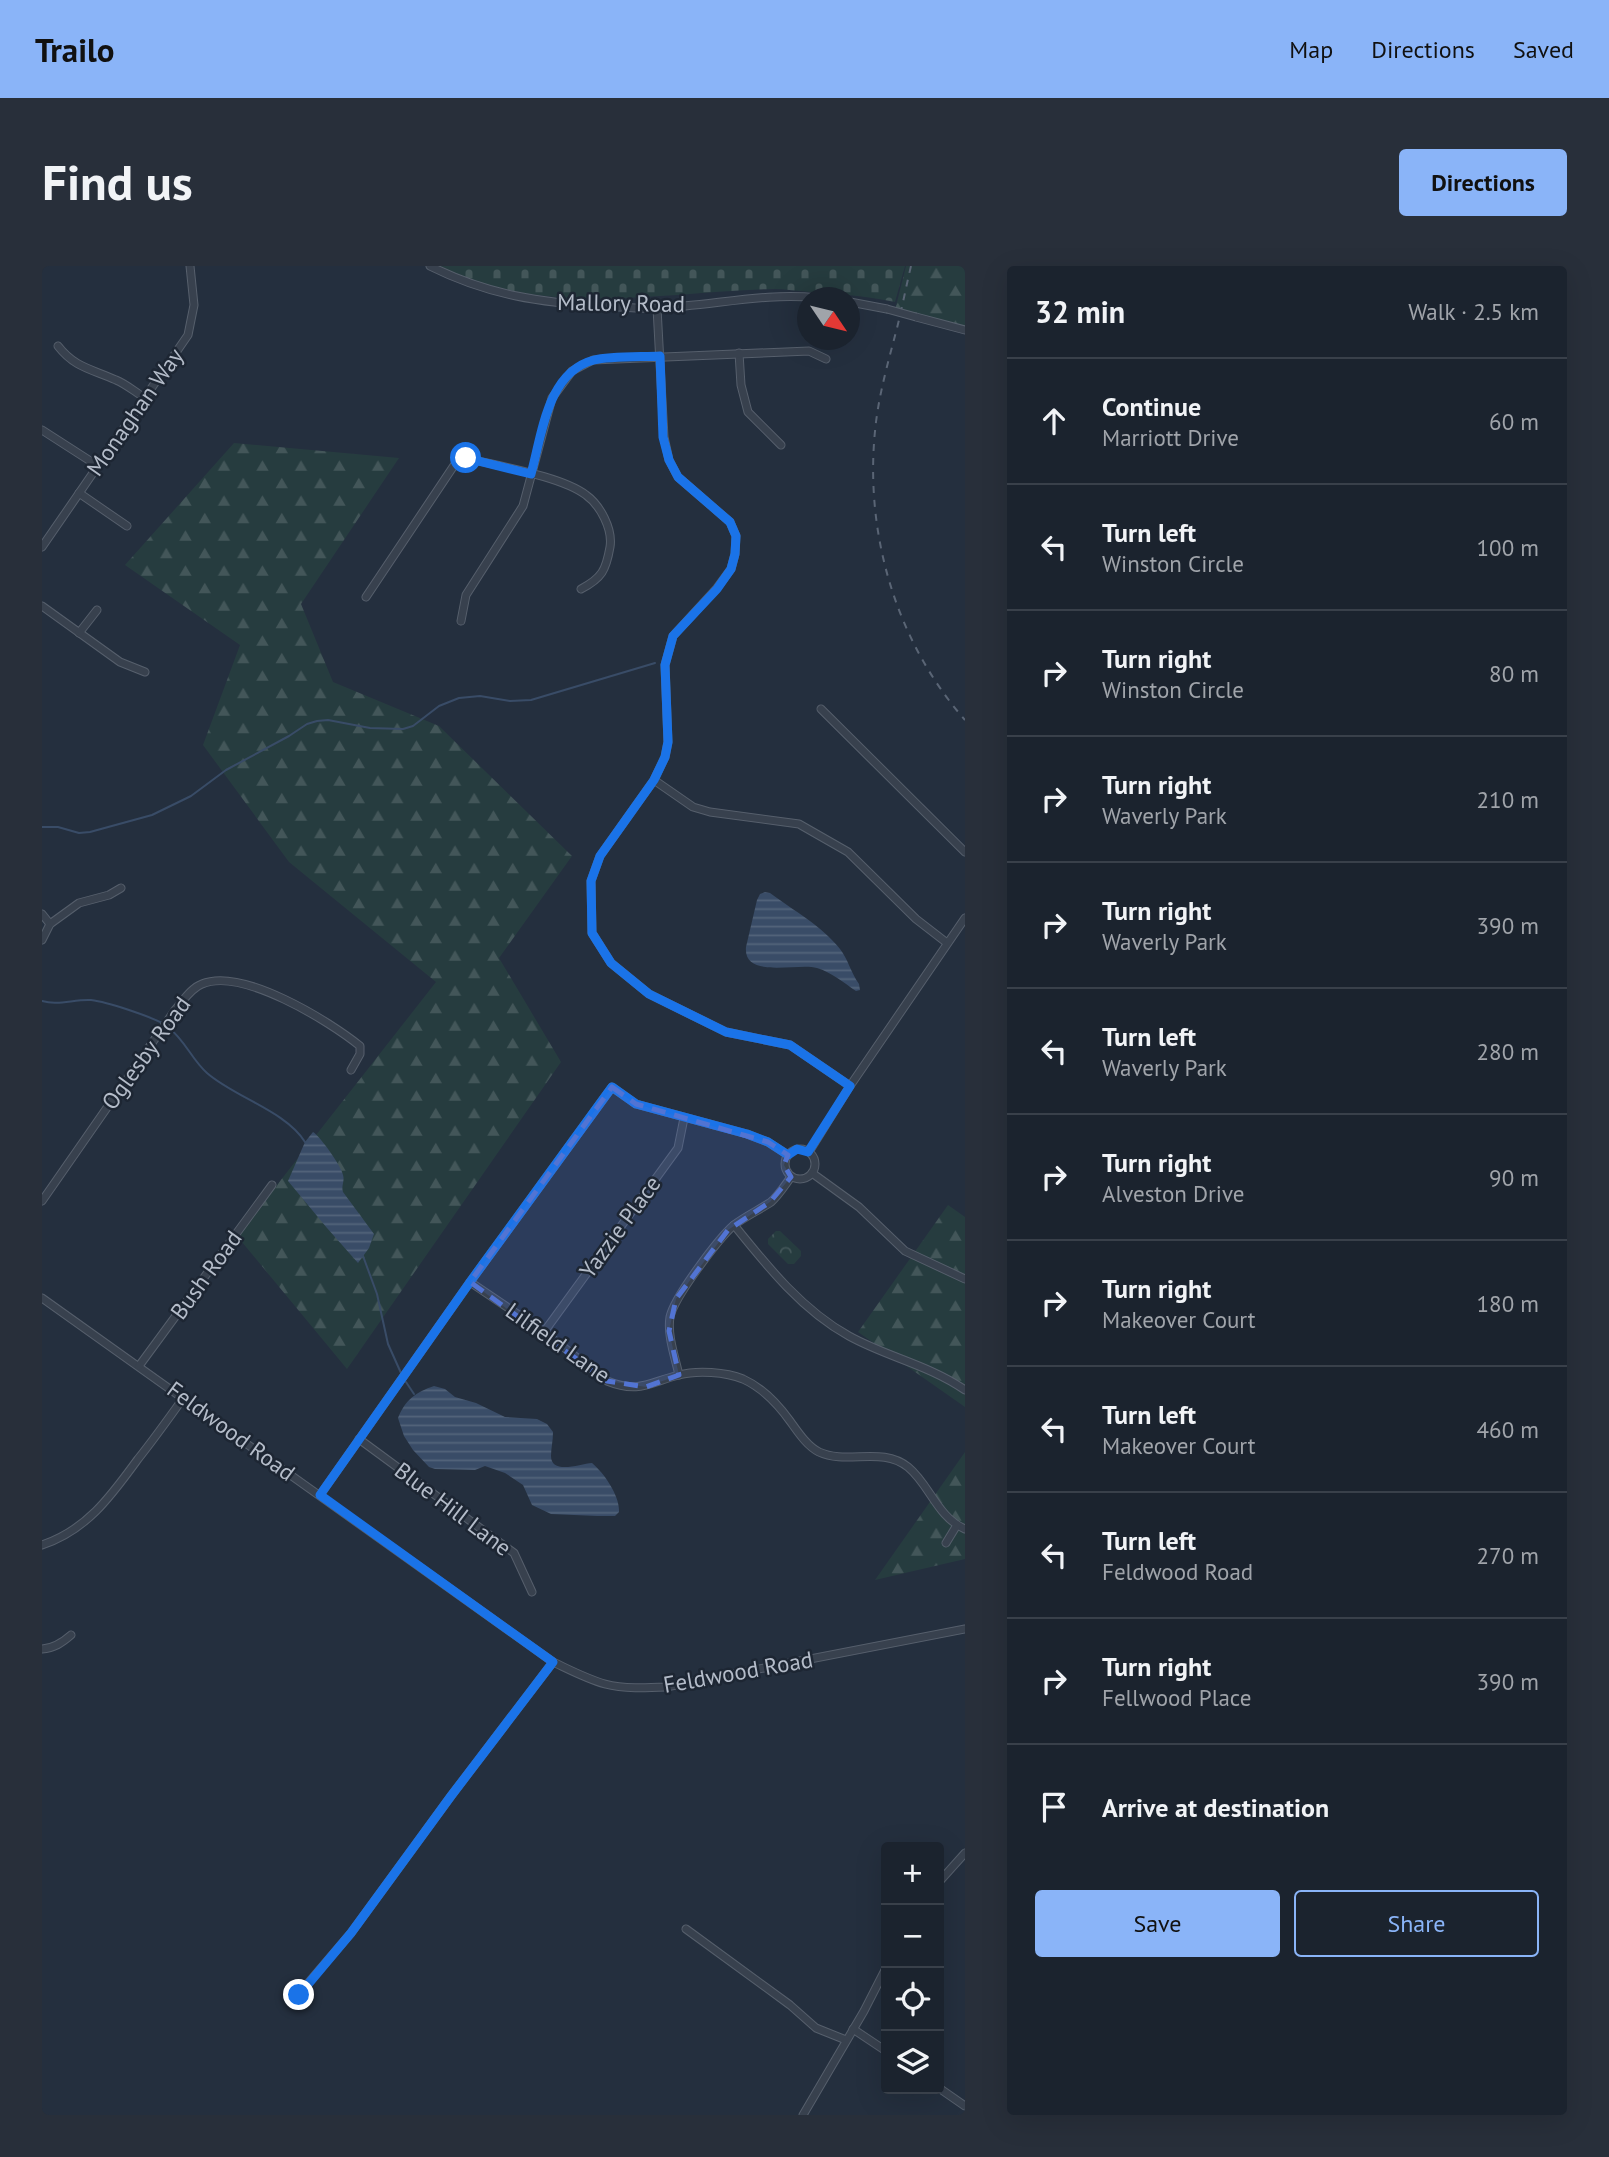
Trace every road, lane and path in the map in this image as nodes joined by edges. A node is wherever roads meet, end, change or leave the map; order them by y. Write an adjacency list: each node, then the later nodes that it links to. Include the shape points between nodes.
1 (190, 266): 11 (street, Monaghan Way, via 194,305 188,335)
2 (430, 266): 5 (street, Mallory Road, via 475,286 523,298)
3 (797, 298): 5 (street, Mallory Road)
4 (860, 304): 6 (street, bridge)
5 (657, 308): 9 (street)
6 (965, 330)
7 (58, 346): 11 (street, via 87,370 116,380)
8 (739, 353): 9 (street); 10 (street, via 809,351); 13 (street, via 748,412)
9 (660, 356): 15 (street, via 593,360 572,371 552,398); 27 (street, via 663,437 669,460 678,477 730,522 736,536 731,569 673,636 665,665 668,742)
10 (826, 359)
11 (145, 398): 14 (street, Monaghan Way)
12 (42, 430): 14 (street)
13 (781, 445)
14 (98, 466): 16 (street, Monaghan Way)
15 (531, 474): 19 (street, via 587,496 606,520 611,542 607,563 596,581); 20 (street, via 466,458 457,461); 23 (street, via 523,506 466,595)
16 (79, 493): 17 (street); 18 (street, Monaghan Way)
17 (127, 526)
18 (42, 547)
19 (581, 589)
20 (366, 597)
21 (42, 606): 24 (street)
22 (97, 610): 24 (street)
23 (461, 621)
24 (79, 633): 25 (street, via 120,662)
25 (145, 671)
26 (821, 709): 28 (street)
27 (654, 780): 34 (street, via 693,807 799,824 848,852); 36 (street, via 600,856 591,881 592,933 611,963 649,994 726,1032 790,1045)
28 (965, 852)
29 (121, 888): 32 (street, via 79,903)
30 (42, 914): 32 (street)
31 (965, 918): 34 (street)
32 (50, 924): 33 (street)
33 (42, 940)
34 (947, 943): 36 (street)
35 (351, 1070): 43 (street, Oglesby Road, via 360,1046 308,1011 264,990 231,982 204,983 175,1010)
36 (850, 1086): 38 (street)
37 (684, 1118): 39 (street, via 747,1134); 46 (street, via 636,1104 612,1087); 48 (street, Yazzie Place, via 678,1148)
38 (808, 1152): 39 (street, via 797,1149); 40 (street, via 815,1162)
39 (788, 1155): 41 (street, via 784,1165)
40 (812, 1173): 41 (street, via 804,1179); 45 (street, via 859,1207 905,1251)
41 (791, 1177): 44 (street, via 770,1202)
42 (272, 1185): 49 (street, Bush Road)
43 (42, 1200)
44 (734, 1225): 50 (street, via 677,1299 670,1316); 51 (street, via 769,1270 831,1325)
45 (965, 1279)
46 (470, 1282): 48 (street, Lilfield Lane); 53 (street)
47 (42, 1298): 49 (street, Feldwood Road)
48 (544, 1332): 50 (street, Lilfield Lane, via 607,1381 619,1385 646,1387)
49 (139, 1366): 52 (street, Feldwood Road)
50 (679, 1375): 55 (street, Lilfield Lane, via 703,1371 747,1381 770,1396 820,1452 887,1457 904,1464 946,1516)
51 (965, 1390)
52 (184, 1397): 54 (street, Feldwood Road); 57 (street, via 93,1517)
53 (359, 1439): 54 (street); 58 (street, Blue Hill Lane, via 514,1553)
54 (320, 1495): 62 (street, Feldwood Road)
55 (961, 1527): 56 (street)
56 (946, 1543)
57 (42, 1545)
58 (532, 1592)
59 (965, 1629): 62 (street, Feldwood Road, via 666,1687 607,1685)
60 (71, 1635): 61 (street)
61 (42, 1649)
62 (553, 1662): 67 (street, via 351,1933)
63 (965, 1853): 64 (street)
64 (944, 1876)
65 (686, 1929): 69 (street, via 816,2028)
66 (881, 1977): 68 (street)
67 (299, 1995)
68 (853, 2029): 69 (street); 70 (street)
69 (846, 2040): 73 (street)
70 (881, 2048)
71 (944, 2091): 72 (street)
72 (965, 2106)
73 (803, 2115)

